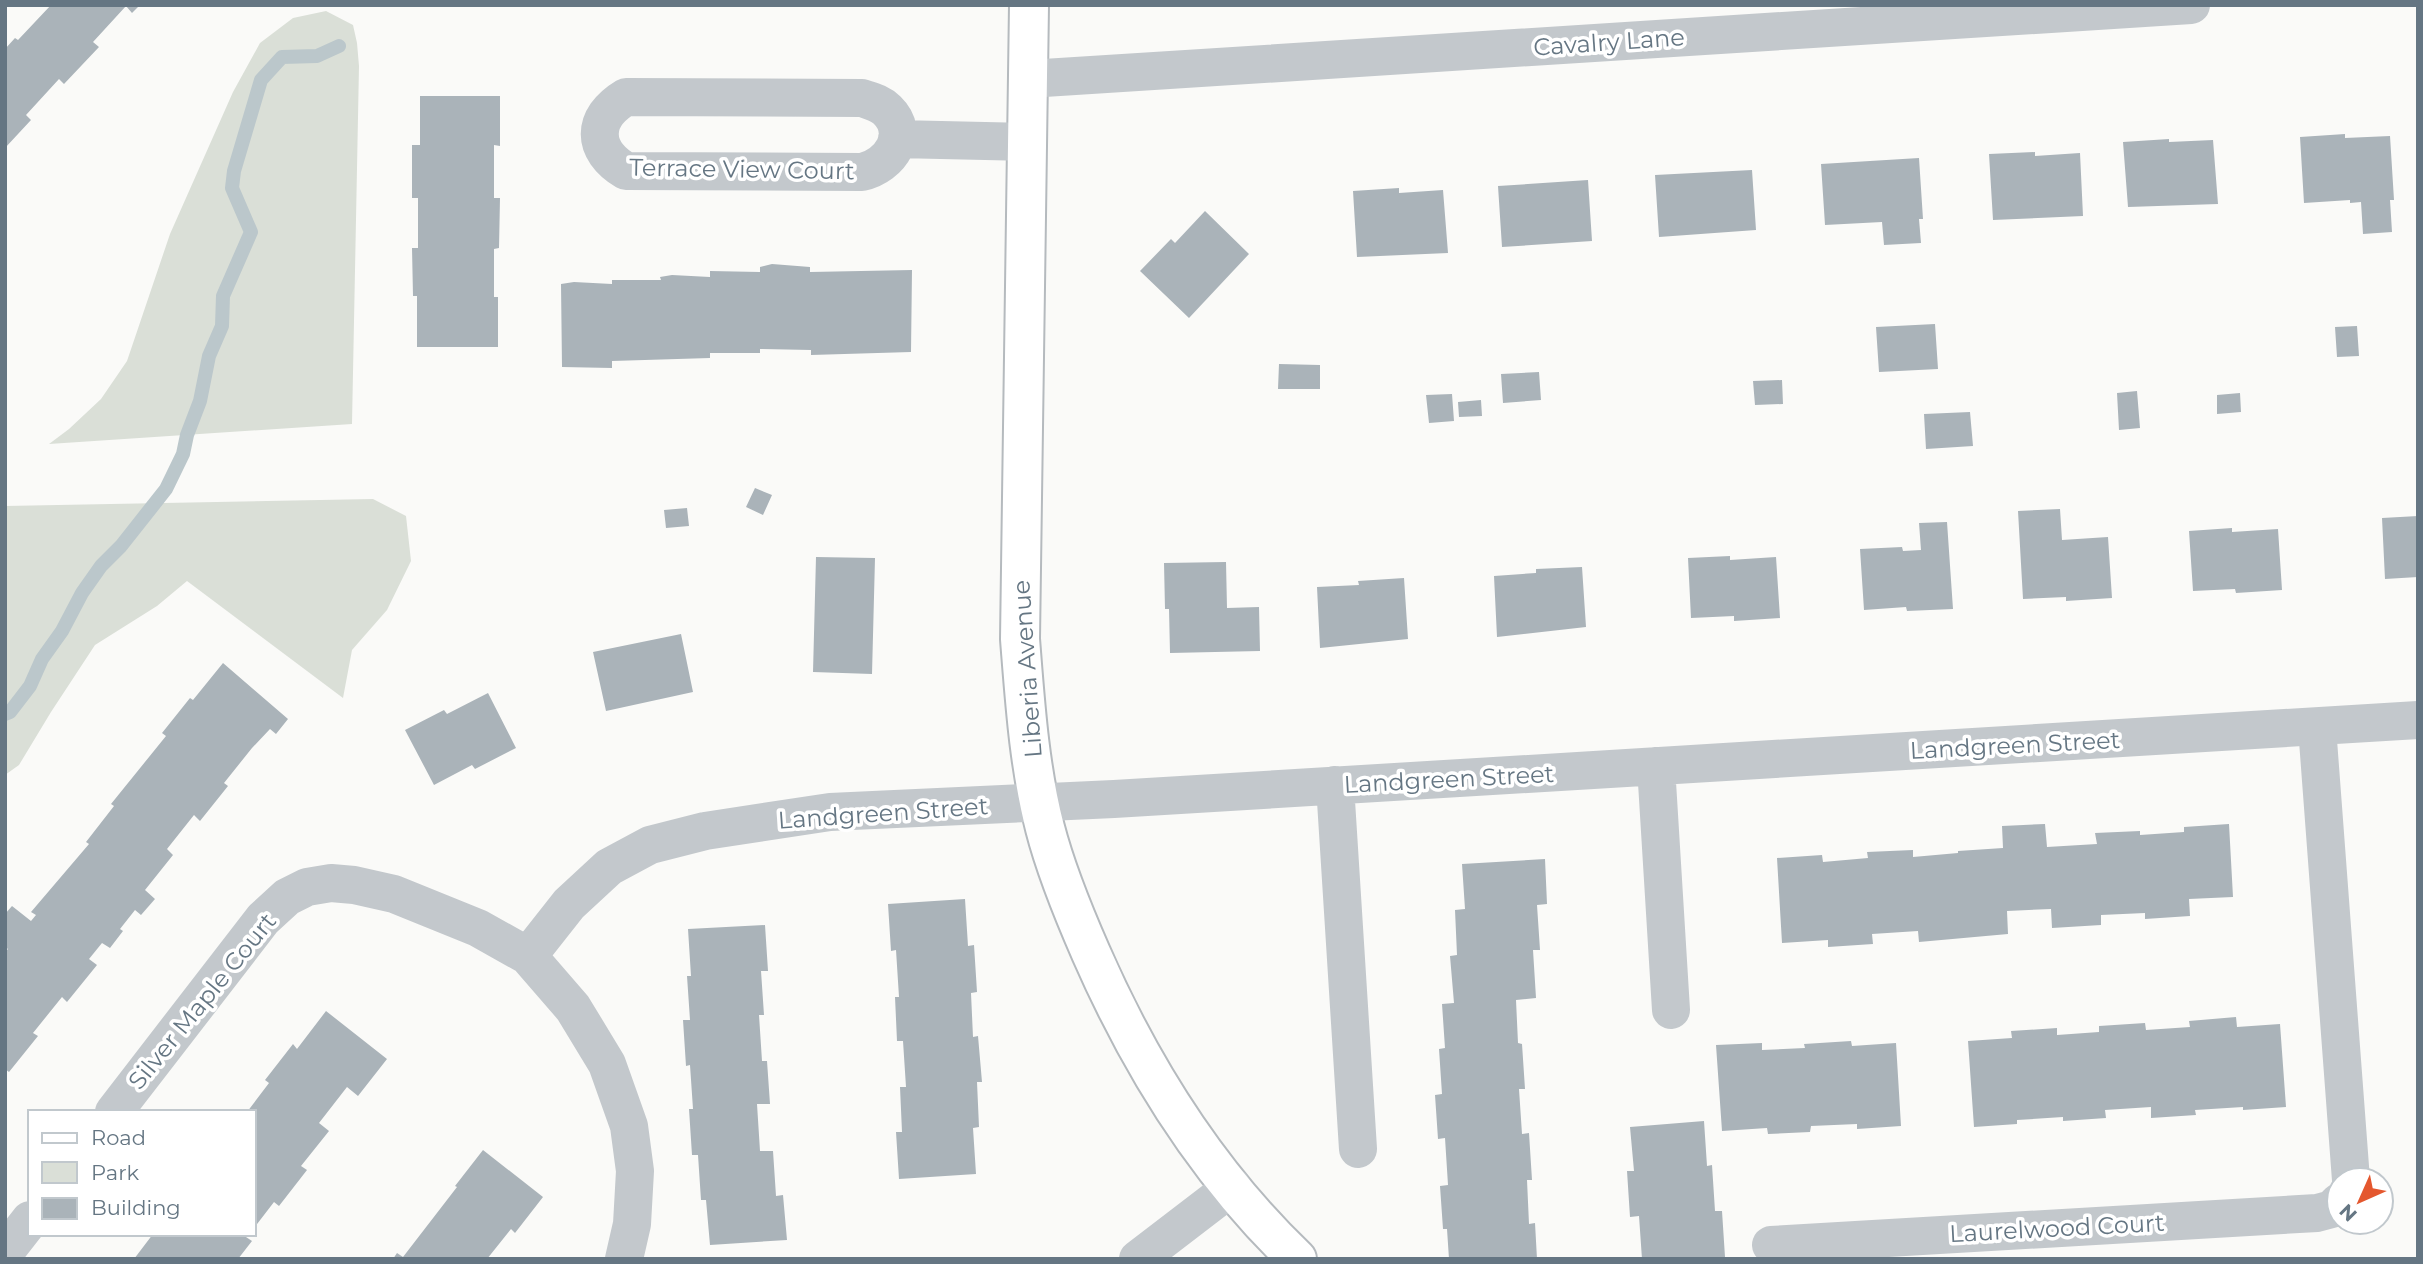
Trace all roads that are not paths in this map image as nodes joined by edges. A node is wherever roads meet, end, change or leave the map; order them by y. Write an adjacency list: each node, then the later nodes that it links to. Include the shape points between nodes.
1 (1029, 5): 4 (main road, Liberia Avenue)
2 (2191, 5): 3 (street, Cavalry Lane)
3 (1794, 18): 4 (street, Cavalry Lane)
4 (1028, 79): 6 (main road, Liberia Avenue)
5 (897, 139): 5 (street, Terrace View Court, via 889,111 862,98 626,97 603,117 600,132 602,148 626,171 862,172 886,162); 6 (street)
6 (1027, 142): 11 (main road, Liberia Avenue, via 1020,639 1026,722)
7 (2418, 720): 8 (street, Landgreen Street)
8 (2317, 726): 9 (street, Landgreen Street); 16 (street)
9 (1656, 766): 10 (street, Landgreen Street); 13 (street)
10 (1335, 785): 11 (street, Landgreen Street); 15 (street)
11 (1039, 803): 12 (street, Landgreen Street, via 830,812 705,831 650,845 609,867 569,904); 17 (main road, Liberia Avenue, via 1072,908 1117,1013 1174,1111)
12 (528, 956): 14 (street, Silver Maple Court, via 478,928 394,894 331,883 307,887 287,897 263,919); 22 (street, Silver Maple Court, via 573,1008 607,1064 629,1126 635,1171 632,1224)
13 (1671, 1010)
14 (116, 1110)
15 (1359, 1149)
16 (2350, 1166)
17 (1232, 1187): 23 (street); 24 (main road, Liberia Avenue)
18 (2325, 1211): 20 (street, Laurelwood Court)
19 (28, 1223): 21 (street)
20 (1771, 1245)
21 (5, 1252)
22 (624, 1259)
23 (1138, 1259)
24 (1297, 1259)

